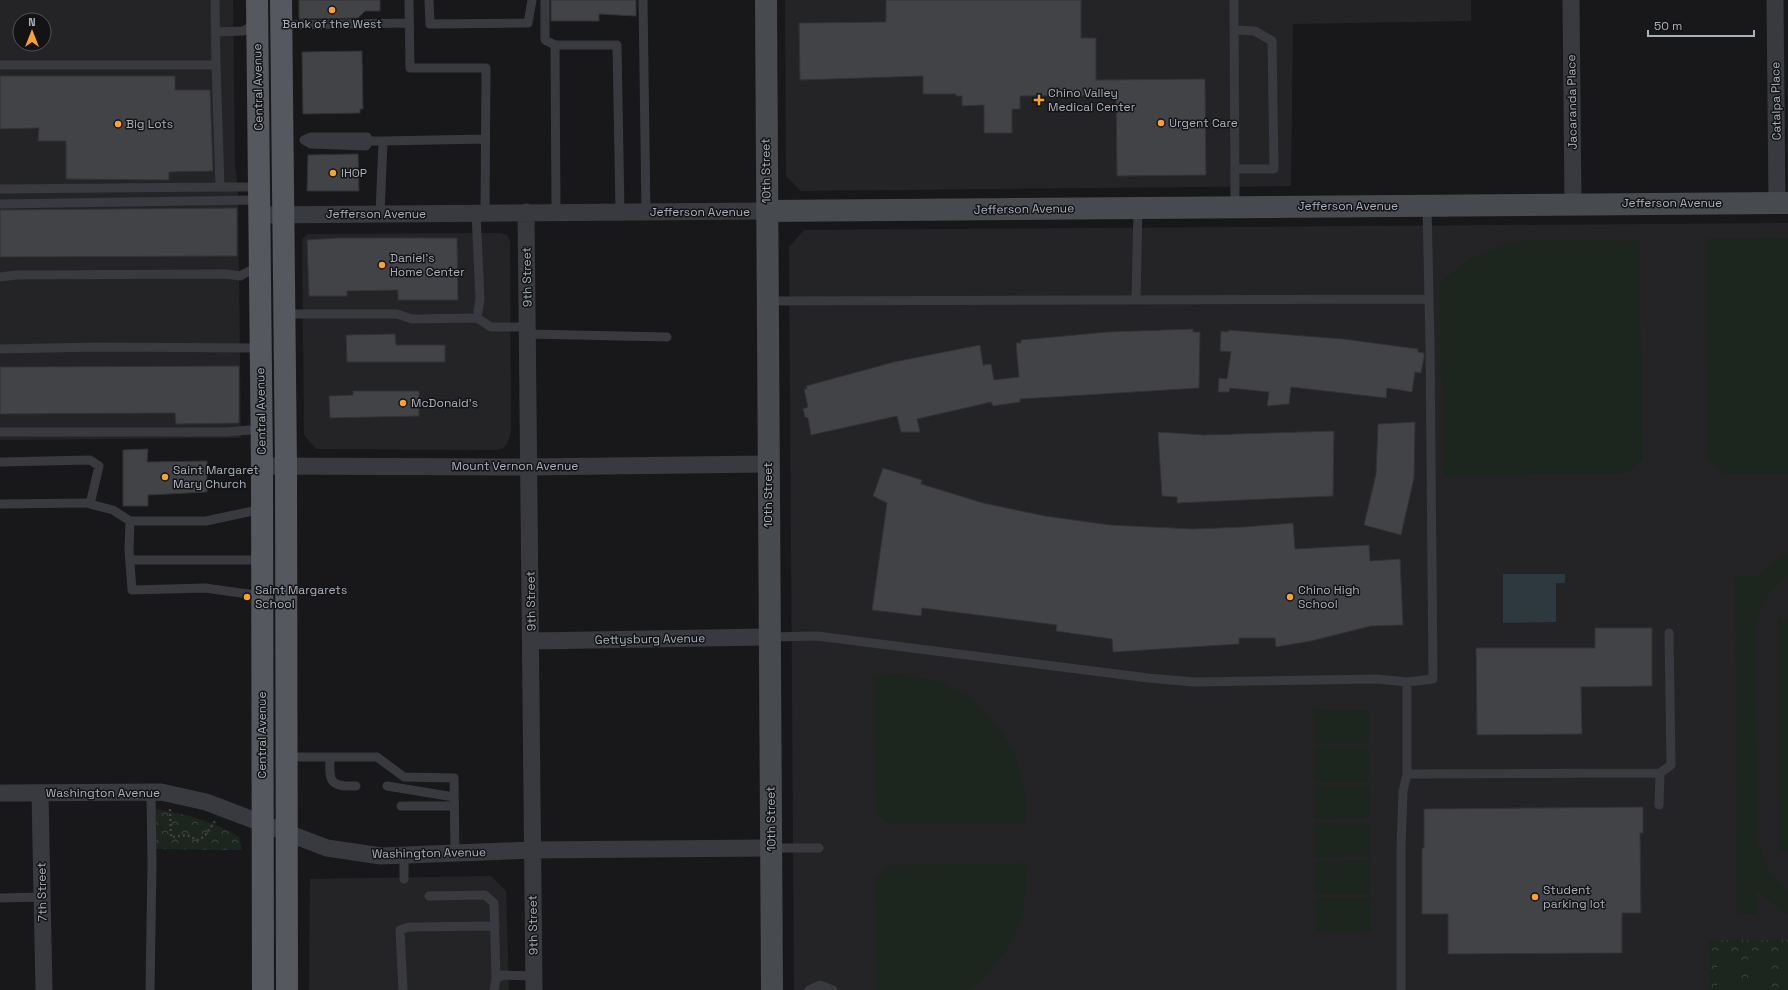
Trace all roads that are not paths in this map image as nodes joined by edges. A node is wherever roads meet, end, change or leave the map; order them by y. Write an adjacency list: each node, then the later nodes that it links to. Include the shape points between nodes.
1 (215, 0): 17 (lane)
2 (256, 0): 13 (main road, Central Avenue)
3 (281, 0): 15 (main road, Central Avenue)
4 (409, 0): 14 (lane)
5 (429, 0): 6 (lane, via 430,24 528,23)
6 (532, 0)
7 (545, 0): 18 (lane, via 545,40)
8 (642, 0): 39 (lane)
9 (766, 0): 35 (street, 10th Street)
10 (1234, 0): 16 (lane)
11 (1571, 0): 31 (street, Jacaranda Place)
12 (1775, 0): 29 (street, Catalpa Place)
13 (257, 23): 17 (lane, via 243,31); 21 (main road, via 263,26 268,38 268,96); 28 (main road, Central Avenue)
14 (409, 23): 15 (lane); 22 (lane, via 410,68 486,68)
15 (282, 24): 21 (main road, Central Avenue)
16 (1235, 30): 25 (lane); 25 (lane, via 1255,31 1272,41 1274,169)
17 (215, 32): 20 (lane)
18 (555, 45): 37 (lane); 38 (lane, via 617,45)
19 (0, 65): 20 (lane)
20 (216, 65): 26 (lane)
21 (282, 112): 23 (main road, Central Avenue)
22 (485, 139): 24 (lane); 40 (lane)
23 (293, 140): 24 (lane, via 311,137 367,137 370,142); 41 (main road, Central Avenue)
24 (383, 141): 42 (lane)
25 (1235, 169): 33 (lane)
26 (220, 186): 27 (lane); 28 (lane)
27 (0, 189)
28 (259, 200): 30 (lane); 41 (street, Jefferson Avenue); 43 (main road, Central Avenue)
29 (1783, 203): 31 (street, Jefferson Avenue)
30 (0, 204)
31 (1573, 204): 32 (street, Jefferson Avenue)
32 (1427, 205): 33 (street, Jefferson Avenue); 45 (lane)
33 (1235, 207): 34 (street, Jefferson Avenue)
34 (1138, 208): 35 (street, Jefferson Avenue); 46 (lane)
35 (767, 211): 39 (street, Jefferson Avenue); 47 (street, 10th Street)
36 (526, 212): 37 (street, Jefferson Avenue); 40 (street, Jefferson Avenue); 50 (street, 9th Street)
37 (556, 212): 38 (street, Jefferson Avenue)
38 (620, 212): 39 (street, Jefferson Avenue)
39 (646, 212)
40 (480, 213): 42 (street, Jefferson Avenue); 48 (lane, via 480,299)
41 (284, 214): 42 (street, Jefferson Avenue); 49 (main road, Central Avenue)
42 (380, 214)
43 (259, 266): 44 (lane, via 240,276 226,274); 49 (main road, via 270,280 272,323); 52 (main road, Central Avenue)
44 (0, 277)
45 (1429, 299): 46 (lane); 72 (lane, via 1433,679)
46 (1136, 300): 47 (lane)
47 (767, 301): 57 (street, 10th Street)
48 (477, 318): 49 (lane, via 412,319 397,314); 50 (lane, via 491,327)
49 (284, 324): 59 (main road, Central Avenue)
50 (528, 331): 51 (lane); 60 (street, 9th Street)
51 (667, 336)
52 (260, 348): 53 (lane); 54 (main road, Central Avenue)
53 (0, 349)
54 (260, 429): 55 (lane, via 228,432); 58 (main road, Central Avenue)
55 (0, 432)
56 (0, 462): 62 (lane, via 90,460 100,466)
57 (768, 464): 60 (street, Mount Vernon Avenue); 70 (street, 10th Street)
58 (262, 466): 59 (street, Mount Vernon Avenue); 63 (main road, Central Avenue)
59 (286, 466): 60 (street, Mount Vernon Avenue); 68 (main road, Central Avenue)
60 (530, 467): 71 (street, 9th Street)
61 (0, 504): 62 (lane)
62 (90, 504): 64 (lane, via 113,510)
63 (262, 509): 64 (lane, via 206,521); 66 (main road, Central Avenue); 68 (main road, via 272,522 276,598)
64 (130, 521): 65 (lane)
65 (130, 560): 66 (lane); 67 (lane, via 132,590 205,588)
66 (262, 560): 67 (main road, Central Avenue)
67 (262, 596): 85 (main road, Central Avenue)
68 (287, 604): 73 (main road, Central Avenue)
69 (1669, 633): 75 (lane, via 1671,765)
70 (769, 637): 71 (street, Gettysburg Avenue); 72 (lane, via 817,636 1187,681 1377,679); 87 (street, 10th Street)
71 (532, 642): 89 (street, 9th Street)
72 (1407, 682): 76 (lane)
73 (287, 757): 74 (lane); 86 (main road, Central Avenue)
74 (330, 757): 77 (lane, via 329,773 335,784); 82 (lane, via 377,756 404,777 454,778)
75 (1660, 773): 76 (lane); 83 (lane)
76 (1407, 774): 108 (lane, via 1402,791)
77 (356, 786)
78 (386, 786): 82 (lane)
79 (151, 792): 81 (street, Washington Avenue); 85 (street, Washington Avenue, via 206,802); 100 (lane)
80 (0, 793): 81 (street, Washington Avenue)
81 (40, 793): 94 (street, 7th Street)
82 (454, 801): 84 (lane); 90 (lane)
83 (1659, 805)
84 (401, 806)
85 (262, 823): 86 (street, Washington Avenue); 101 (main road, Central Avenue)
86 (287, 833): 91 (street, Washington Avenue, via 327,848 381,856); 102 (main road, Central Avenue)
87 (771, 848): 88 (lane); 89 (street, Washington Avenue); 105 (street, 10th Street)
88 (819, 848)
89 (532, 850): 90 (street, Washington Avenue); 98 (street, 9th Street)
90 (455, 853): 91 (street, Washington Avenue)
91 (404, 855): 92 (lane)
92 (404, 879)
93 (429, 896): 96 (lane, via 485,895 494,904)
94 (42, 897): 95 (lane); 99 (street, 7th Street)
95 (0, 898)
96 (495, 926): 97 (lane); 103 (lane, via 409,927 400,930)
97 (496, 979): 98 (lane, via 503,975); 104 (lane)
98 (533, 983)
99 (44, 990)
100 (150, 990)
101 (263, 990)
102 (287, 990)
103 (403, 990)
104 (494, 990)
105 (772, 990)
106 (809, 990): 107 (lane, via 820,985)
107 (833, 990)
108 (1401, 990)

